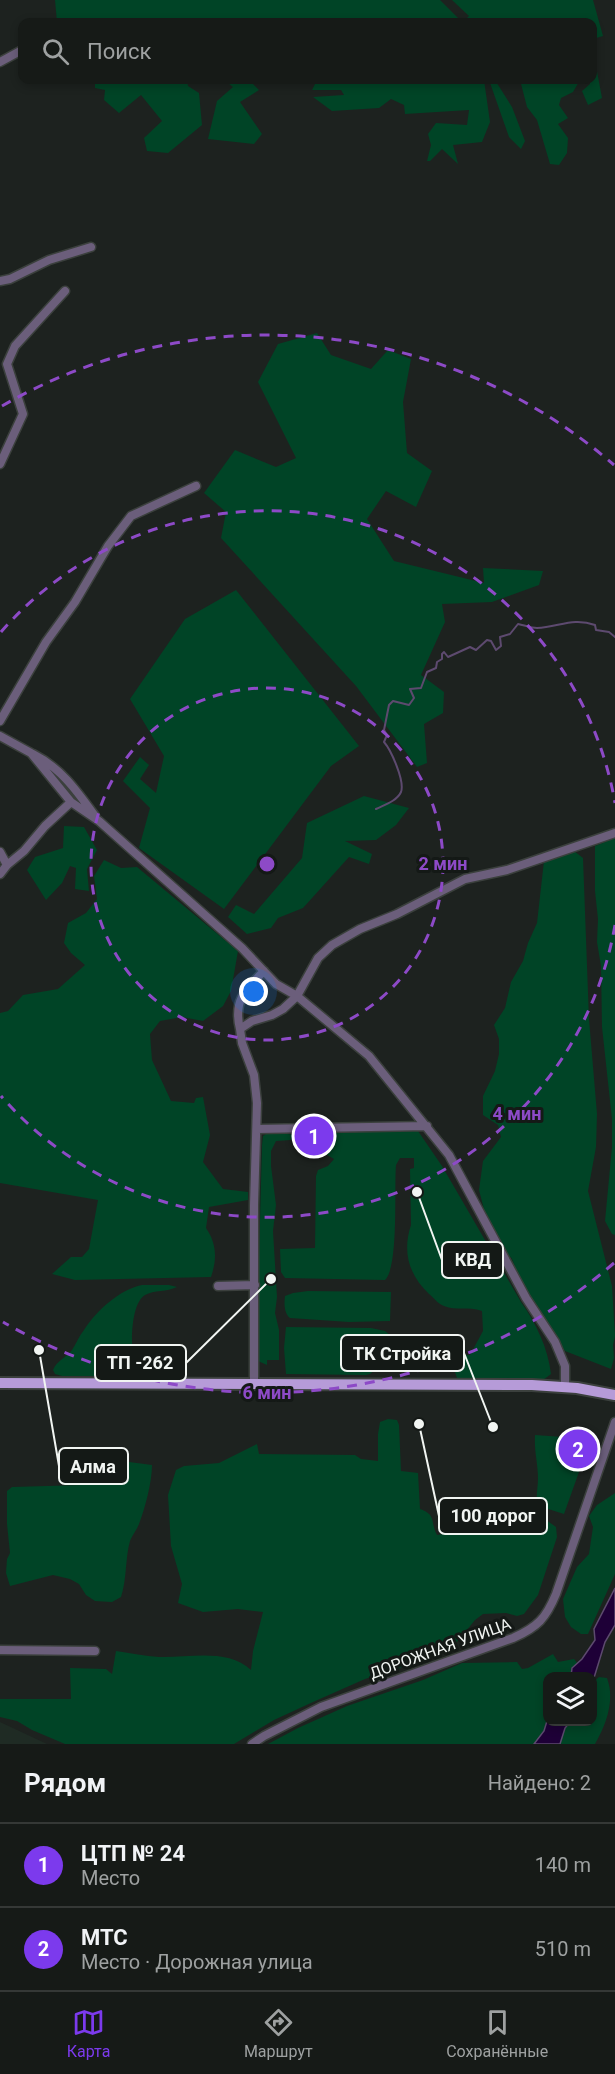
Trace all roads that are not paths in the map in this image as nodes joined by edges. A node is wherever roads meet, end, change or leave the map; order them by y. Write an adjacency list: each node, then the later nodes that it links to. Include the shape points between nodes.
1 (18, 52): 2 (street)
2 (0, 62)
3 (91, 247): 4 (street)
4 (0, 281)
5 (65, 291): 6 (street, via 15,346)
6 (3, 367): 7 (street, via 23,414)
7 (2, 451): 8 (street)
8 (0, 464)
9 (196, 486): 10 (street, via 131,516 46,642)
10 (0, 721)
11 (0, 736): 12 (street)
12 (31, 753): 13 (street); 14 (street, via 63,774)
13 (71, 802): 14 (street); 17 (street)
14 (99, 821): 19 (street)
15 (615, 833): 20 (street, via 507,870 465,879 360,929 318,958)
16 (0, 852): 17 (street)
17 (7, 865): 18 (street)
18 (0, 874)
19 (264, 971): 20 (street, via 276,984); 21 (street, via 239,1002)
20 (297, 996): 21 (street, via 272,1015); 22 (street, via 369,1056)
21 (240, 1029): 23 (street, via 254,1075)
22 (427, 1126): 23 (street); 28 (street, via 449,1155 526,1298 555,1342 565,1366)
23 (257, 1129): 25 (street)
24 (218, 1286): 25 (street)
25 (255, 1286): 27 (street)
26 (0, 1383): 27 (main road)
27 (254, 1385): 28 (main road)
28 (565, 1387): 29 (main road)
29 (615, 1395)
30 (615, 1422): 33 (street, ДОРОЖНАЯ УЛИЦА, via 556,1594 534,1628 321,1707)
31 (0, 1650): 32 (street)
32 (95, 1651)
33 (252, 1744)

